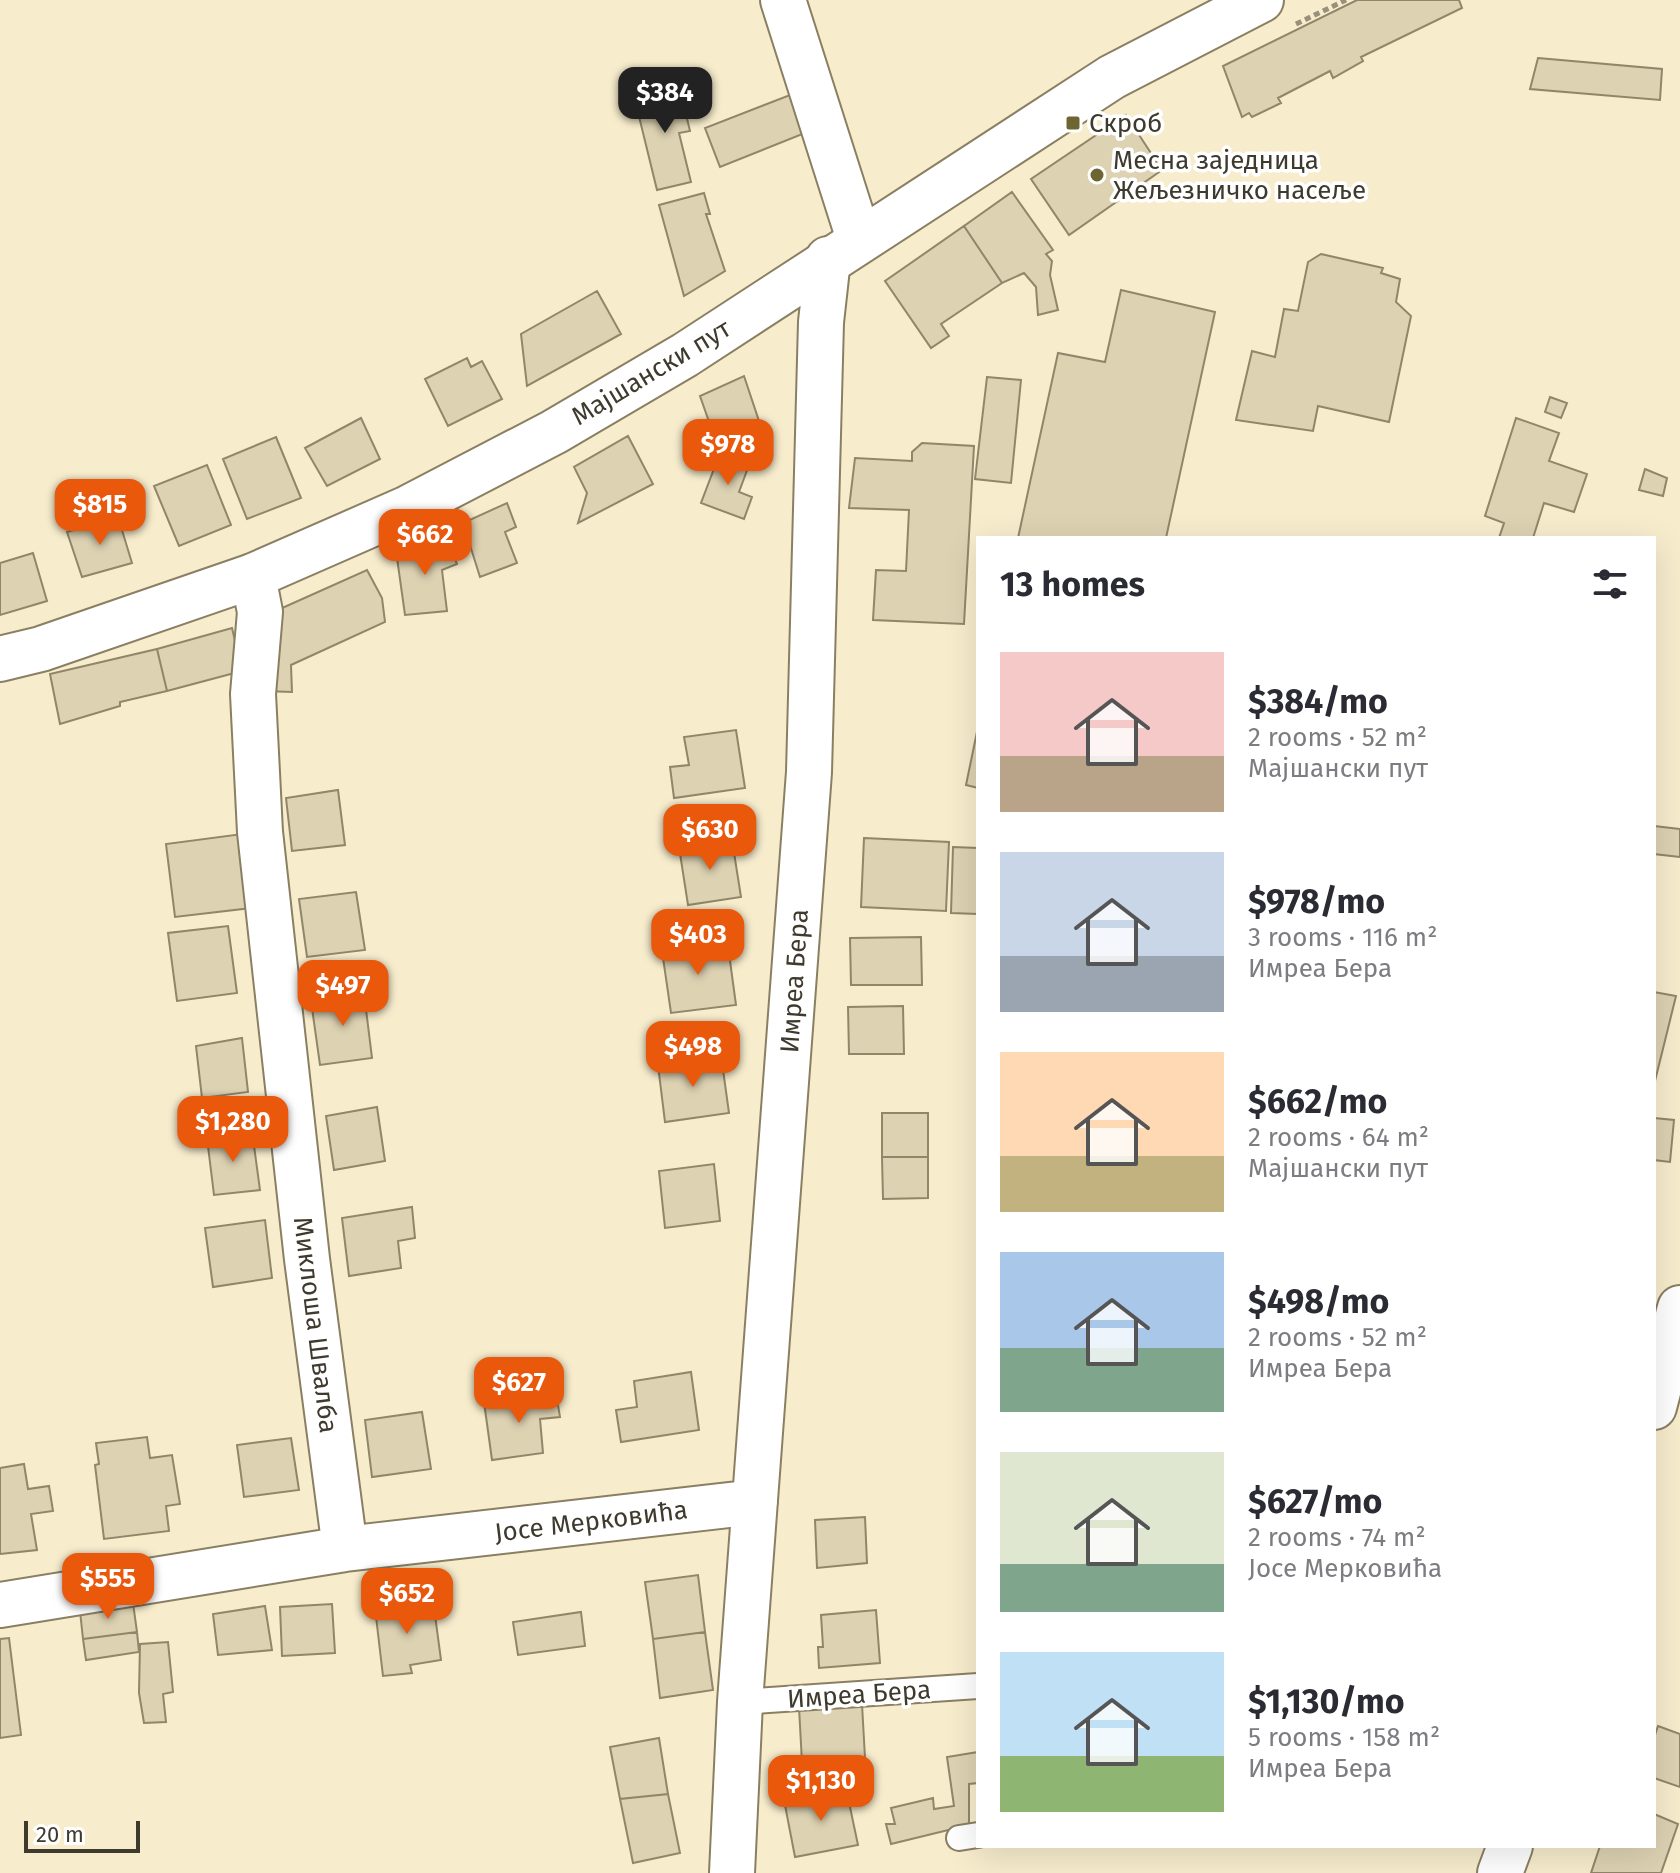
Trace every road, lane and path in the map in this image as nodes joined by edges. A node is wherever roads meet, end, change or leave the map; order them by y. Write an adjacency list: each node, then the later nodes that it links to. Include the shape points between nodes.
1 (783, 0): 3 (street)
2 (1261, 0): 3 (street, Мајшански пут, via 1112,77)
3 (843, 249): 4 (street, Мајшански пут, via 685,355 554,432 406,509); 8 (street, Имреа Бера, via 821,322 809,772)
4 (253, 576): 5 (street, Мајшански пут); 9 (street, Миклоша Швалба, via 260,612 253,694 260,832)
5 (0, 659)
6 (1680, 1308): 7 (street)
7 (1656, 1399)
8 (755, 1502): 9 (street, Јосе Мерковића); 12 (street, Имреа Бера)
9 (345, 1549): 10 (street, Јосе Мерковића)
10 (0, 1605)
11 (976, 1686): 12 (lane, Имреа Бера)
12 (740, 1702): 14 (street, Имреа Бера)
13 (1509, 1848): 15 (street)
14 (732, 1873)
15 (1500, 1873)

